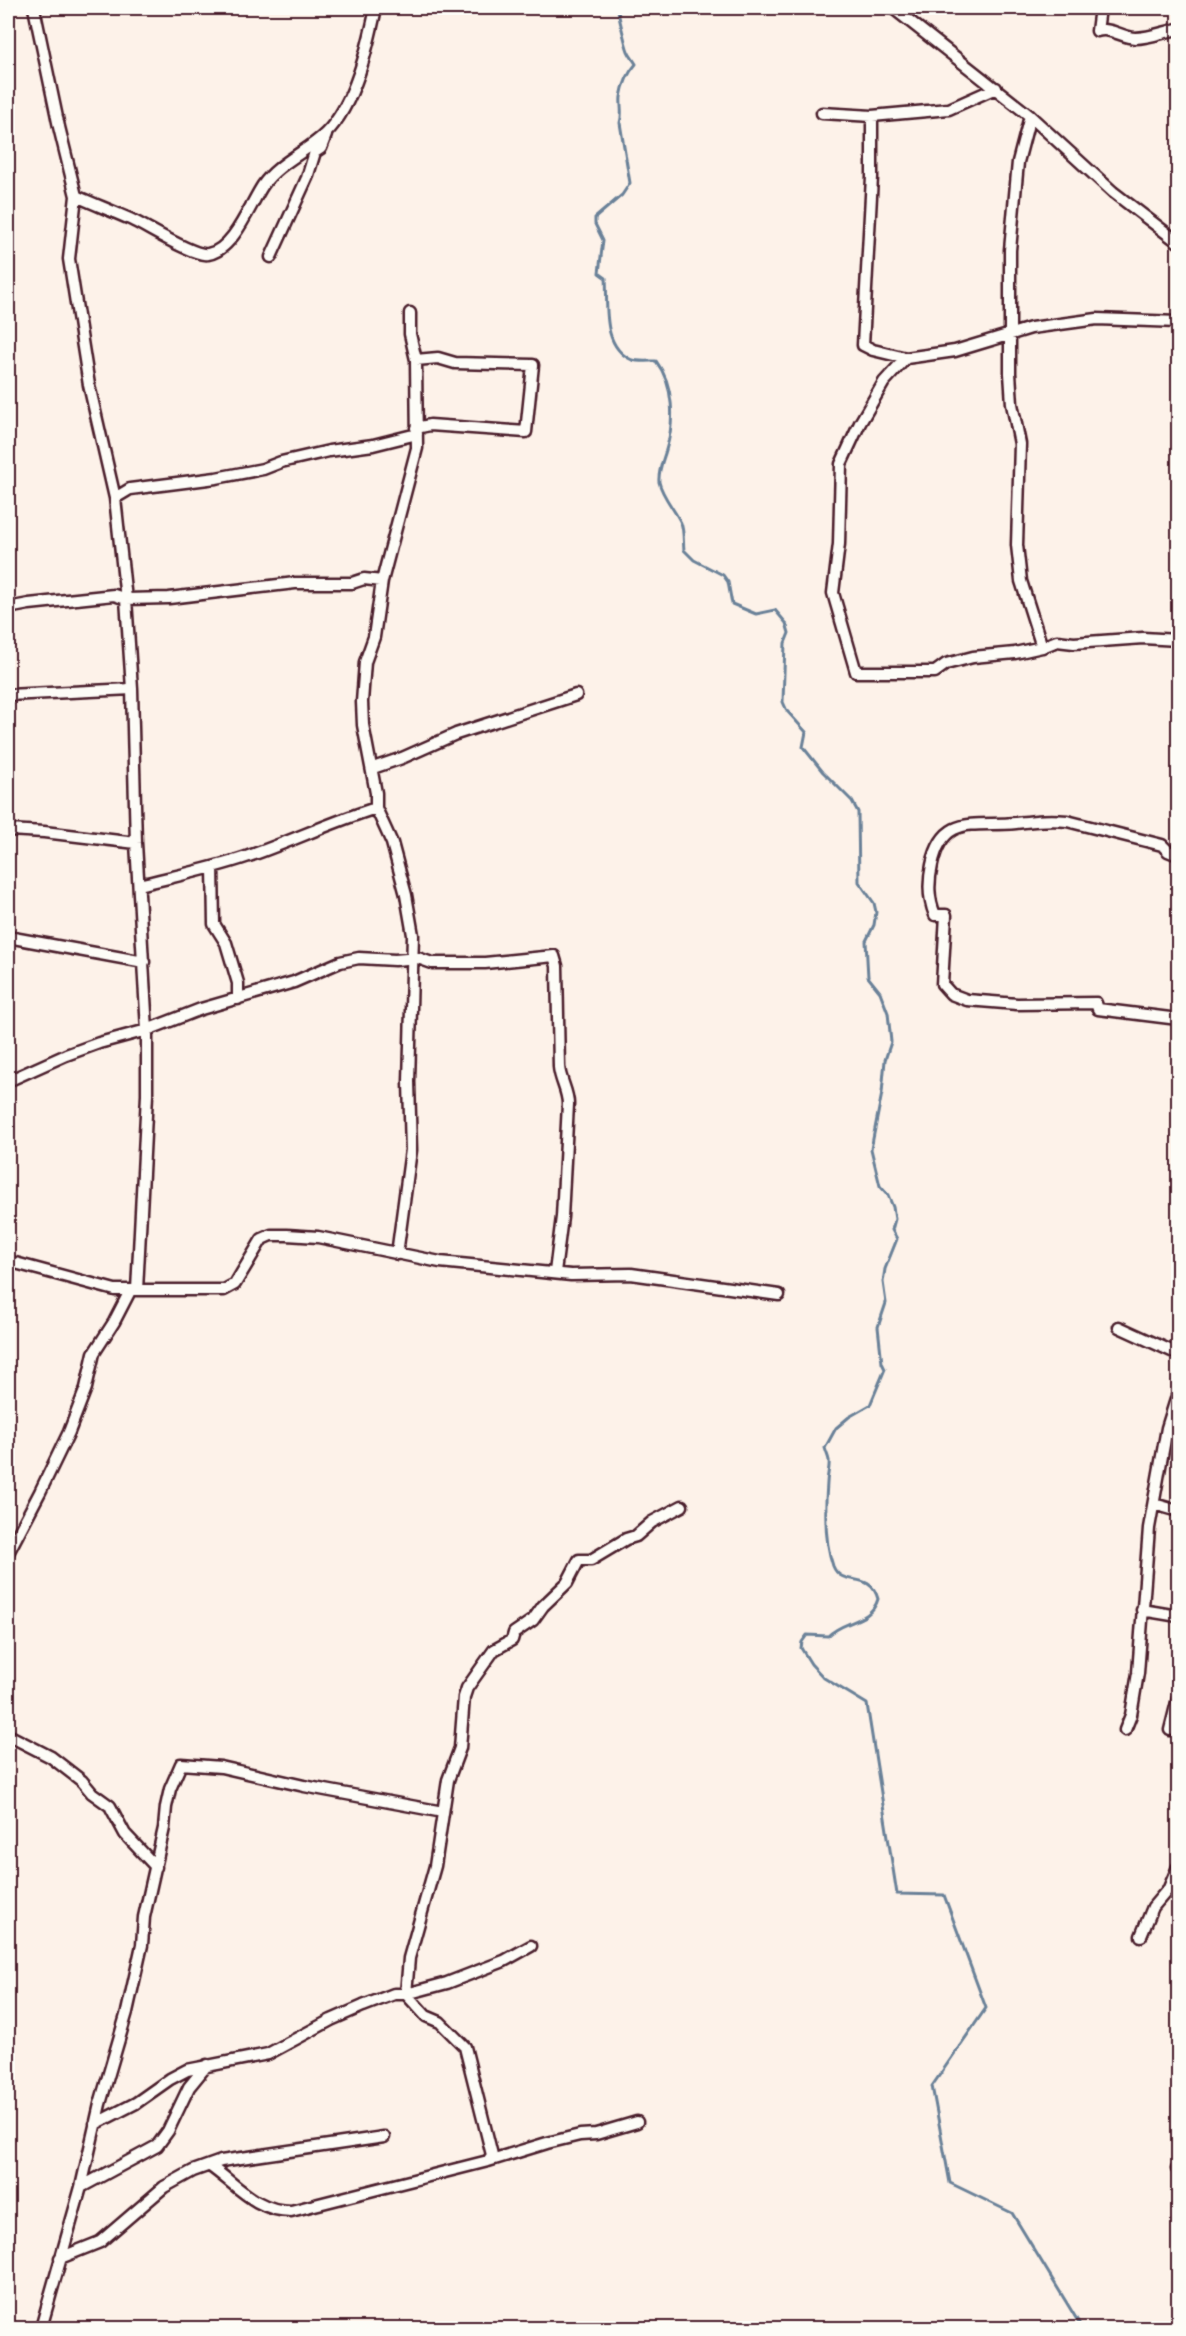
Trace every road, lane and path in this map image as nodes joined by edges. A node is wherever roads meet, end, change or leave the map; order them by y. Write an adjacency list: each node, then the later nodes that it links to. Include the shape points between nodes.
1 (34, 8): 11 (street)
2 (376, 8): 10 (street, via 357,78)
3 (893, 8): 6 (street)
4 (1101, 8): 5 (street, via 1097,31 1142,37)
5 (1179, 29)
6 (996, 88): 8 (street, via 949,109); 9 (street)
7 (822, 113): 8 (street)
8 (872, 116): 17 (street, via 863,345)
9 (1030, 116): 12 (street, via 1113,192); 16 (street, via 1018,162 1010,250)
10 (328, 132): 11 (street, via 264,183 242,223 220,249 210,254 178,244); 13 (street, via 315,152)
11 (76, 196): 20 (street, via 69,259 89,386)
12 (1179, 242)
13 (271, 257)
14 (410, 314): 18 (street)
15 (1179, 322): 16 (street, via 1097,319 1031,328)
16 (1010, 335): 17 (street, via 955,351); 25 (street, via 1012,404 1020,444 1018,557 1021,581)
17 (906, 358): 25 (street, via 884,382 841,464 833,593 856,672 934,672 946,664 973,657)
18 (416, 360): 19 (street); 19 (street, via 533,365 526,432 430,425)
19 (417, 431): 20 (street, via 373,445 329,451 263,469 130,489); 21 (street, via 417,448)
20 (115, 498): 22 (street)
21 (382, 581): 22 (street, via 295,583); 29 (street, via 363,678 363,725)
22 (126, 599): 23 (street, via 114,595); 26 (street)
23 (8, 608)
24 (1179, 640): 25 (street, via 1057,641)
25 (1042, 647)
26 (132, 689): 27 (street); 32 (street)
27 (8, 695)
28 (576, 696): 29 (street, via 456,734)
29 (373, 768): 30 (street)
30 (376, 808): 34 (street); 37 (street, via 393,843 404,886)
31 (8, 830): 32 (street)
32 (136, 843): 35 (street)
33 (1179, 855): 40 (street, via 1162,845 1067,821 972,824 941,838 929,886 935,915 946,915 942,984 951,994 967,1000 1017,1004 1096,1003 1098,1009)
34 (213, 867): 35 (street); 39 (street, via 214,924 226,943 238,983)
35 (139, 885): 38 (street)
36 (8, 937): 38 (street)
37 (413, 959): 39 (street, via 359,958 340,962 294,982); 43 (street, via 411,1150); 45 (street, via 485,963 554,956 560,1080 568,1095)
38 (144, 962): 41 (street)
39 (238, 999): 41 (street)
40 (1179, 1019)
41 (147, 1030): 42 (street, via 66,1055); 46 (street, via 147,1095)
42 (8, 1081)
43 (396, 1254): 45 (street); 46 (street, via 318,1237 271,1235 262,1239 235,1284 224,1290)
44 (8, 1261): 46 (street, via 115,1290)
45 (555, 1272): 47 (street, via 631,1274)
46 (133, 1290): 54 (street, via 93,1353 86,1388 69,1431)
47 (779, 1295)
48 (1119, 1327): 49 (street)
49 (1179, 1354)
50 (1179, 1393): 51 (street, via 1167,1428)
51 (1154, 1504): 53 (street); 55 (street, via 1145,1555)
52 (682, 1506): 61 (street, via 591,1560 579,1560 567,1583 533,1620 486,1660 464,1697 460,1748 448,1780)
53 (1179, 1511)
54 (8, 1553)
55 (1142, 1610): 56 (street); 59 (street, via 1138,1673)
56 (1179, 1616)
57 (1179, 1698): 58 (street)
58 (1170, 1730)
59 (1125, 1731)
60 (8, 1735): 62 (street, via 51,1757 82,1781 110,1806 125,1834)
61 (443, 1812): 62 (street, via 221,1767 181,1764 170,1789); 67 (street, via 435,1866 408,1958)
62 (156, 1867): 70 (street, via 132,1990)
63 (1179, 1867): 64 (street)
64 (1174, 1889): 65 (street, via 1153,1907)
65 (1141, 1936)
66 (531, 1946): 67 (street, via 447,1983)
67 (406, 1994): 68 (street, via 394,1994 363,2006 268,2054); 72 (street, via 426,2016 440,2022 465,2047 491,2145)
68 (208, 2064): 70 (street, via 170,2079); 74 (street, via 189,2087 157,2146)
69 (637, 2122): 72 (street)
70 (95, 2124): 74 (street)
71 (384, 2138): 73 (street, via 221,2161)
72 (488, 2161): 73 (street, via 291,2211 280,2211 251,2199)
73 (210, 2166): 75 (street, via 174,2180 100,2242)
74 (81, 2187): 75 (street)
75 (60, 2258): 76 (street)
76 (41, 2328)

